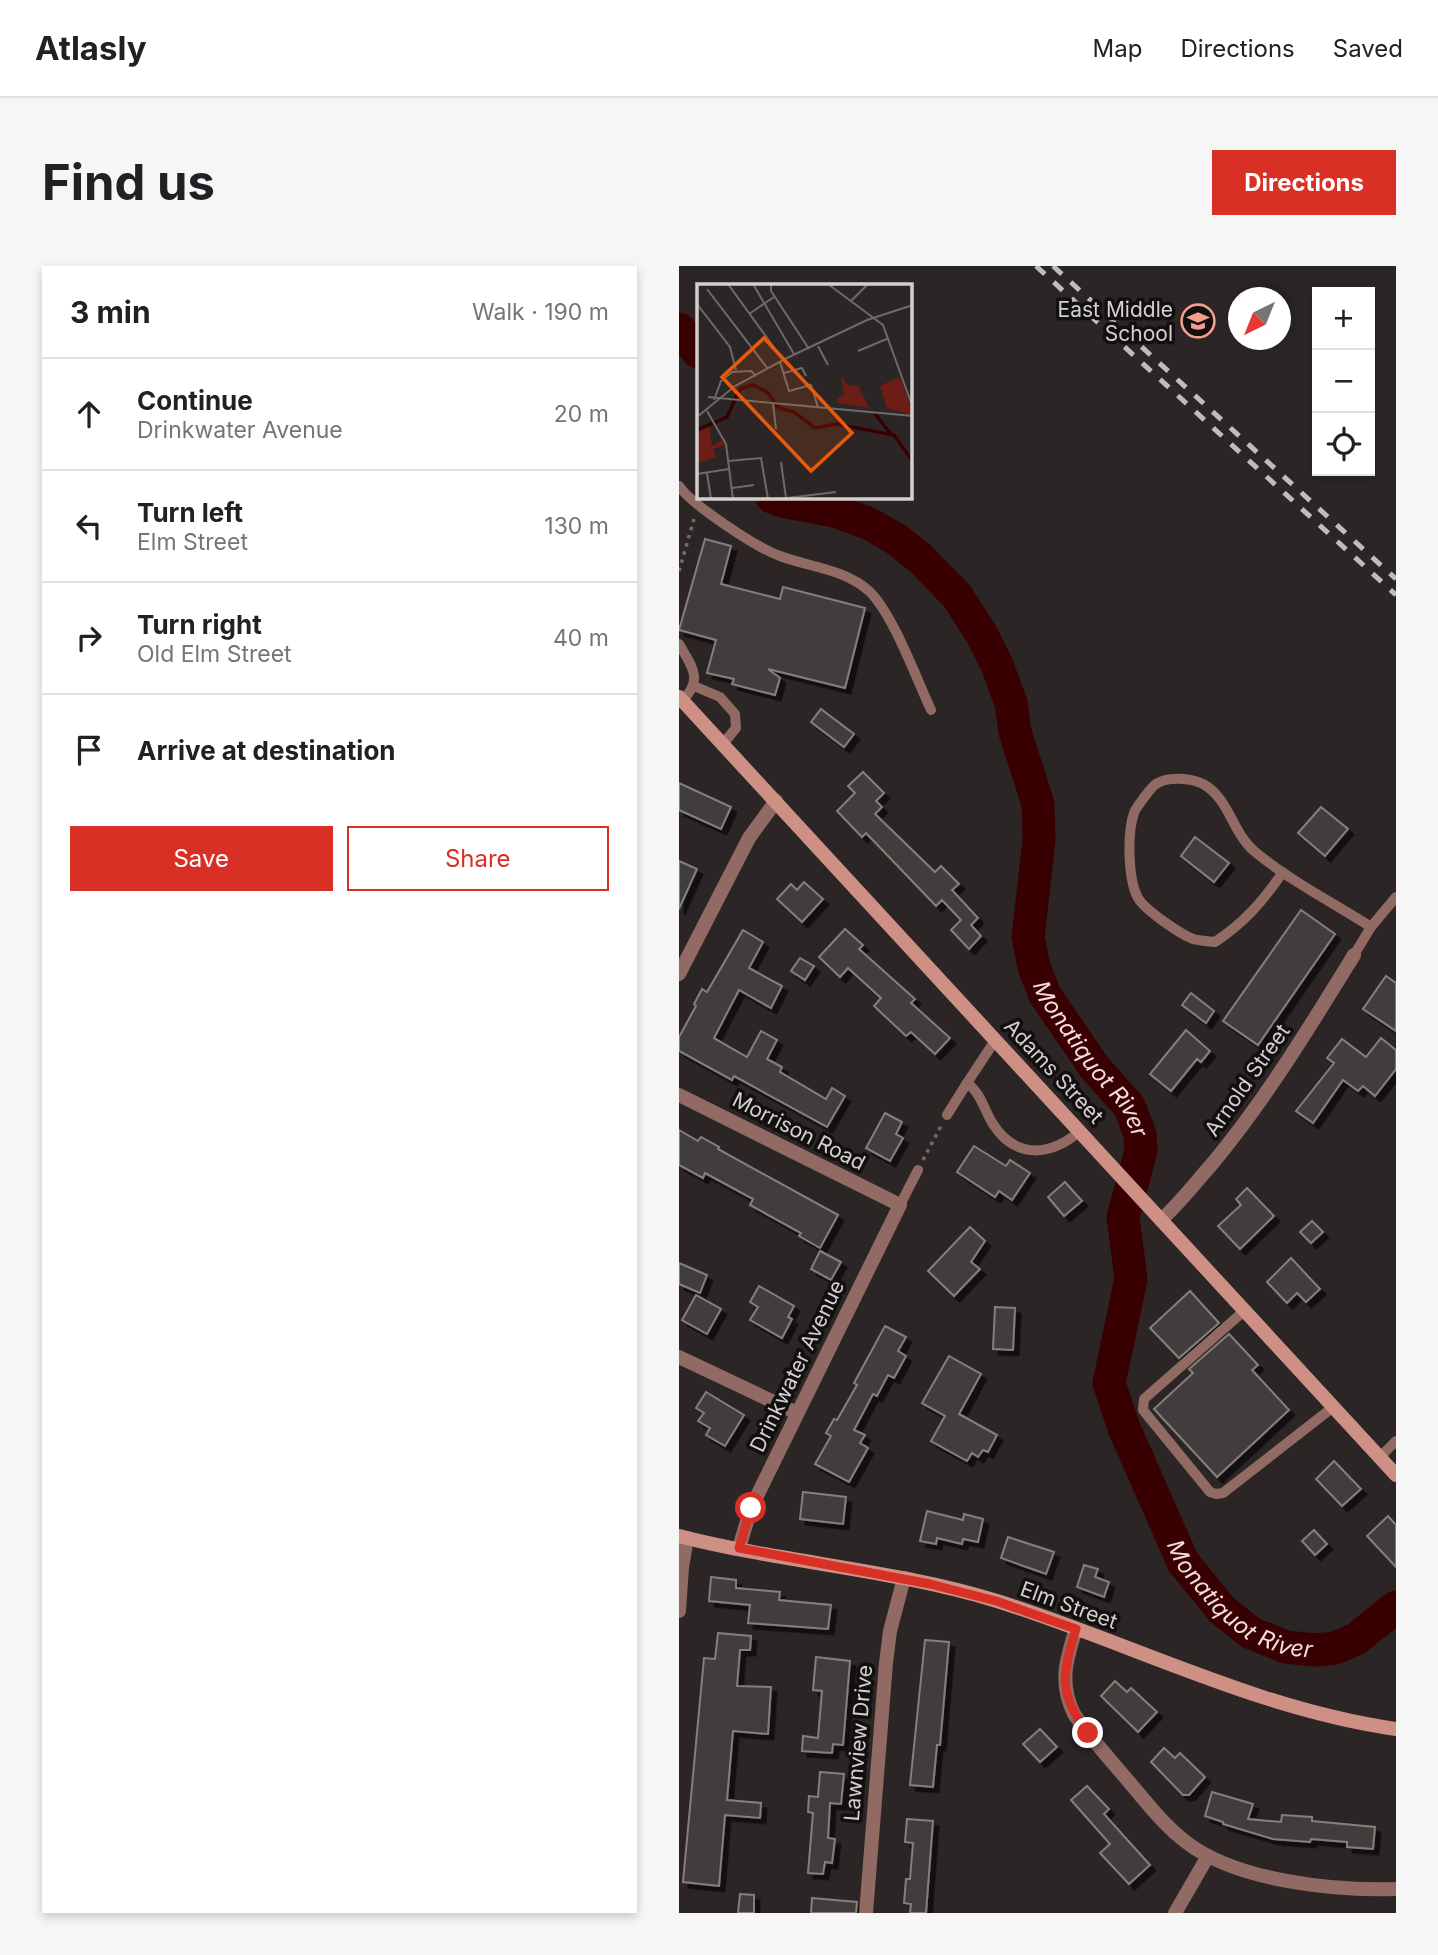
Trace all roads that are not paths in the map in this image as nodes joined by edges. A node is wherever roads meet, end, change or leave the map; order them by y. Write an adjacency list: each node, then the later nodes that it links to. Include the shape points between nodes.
1 (679, 486): 5 (lane, via 701,508 770,552 845,576 869,591 885,613)
2 (679, 644): 3 (lane, via 692,667)
3 (694, 686): 4 (lane); 6 (lane, via 720,697 735,714 736,728)
4 (681, 699): 6 (street, Adams Street)
5 (931, 710)
6 (723, 744): 7 (street, Adams Street)
7 (775, 801): 12 (street, via 749,838); 13 (street, Adams Street)
8 (1283, 872): 8 (lane, via 1252,849 1219,797 1202,784 1182,778 1156,783 1134,812 1129,873 1138,899 1193,939 1215,942 1235,929 1262,903); 10 (lane)
9 (1396, 897): 10 (lane)
10 (1371, 927): 11 (lane)
11 (1354, 956): 20 (street, Arnold Street, via 1246,1123)
12 (679, 974)
13 (996, 1039): 14 (lane); 17 (street, Adams Street)
14 (967, 1083): 16 (lane); 17 (lane, via 977,1092 999,1133 1028,1150 1057,1147)
15 (679, 1095): 19 (street, Morrison Road)
16 (947, 1115)
17 (1080, 1131): 20 (street, Adams Street)
18 (918, 1170): 19 (lane)
19 (900, 1205): 24 (street, Drinkwater Avenue)
20 (1161, 1220): 21 (street, Adams Street)
21 (1244, 1311): 23 (street, Adams Street); 23 (lane, via 1143,1404 1143,1410 1210,1492 1223,1493)
22 (679, 1356): 24 (street)
23 (1332, 1408): 26 (street, Adams Street)
24 (796, 1413): 29 (street, Drinkwater Avenue, via 751,1508)
25 (1396, 1441): 26 (lane)
26 (1379, 1458): 27 (street, Adams Street)
27 (1396, 1475)
28 (683, 1537): 29 (street, Elm Street); 31 (street)
29 (739, 1548): 30 (street, Elm Street)
30 (904, 1578): 32 (street, Elm Street, via 996,1601); 36 (street, Lawnview Drive, via 885,1663)
31 (679, 1611)
32 (1076, 1629): 33 (street, Elm Street, via 1259,1698); 34 (street, via 1064,1678 1074,1714 1162,1820)
33 (1396, 1730)
34 (1208, 1856): 35 (street, via 1247,1872 1285,1880); 37 (street)
35 (1396, 1889)
36 (866, 1913)
37 (1175, 1913)

